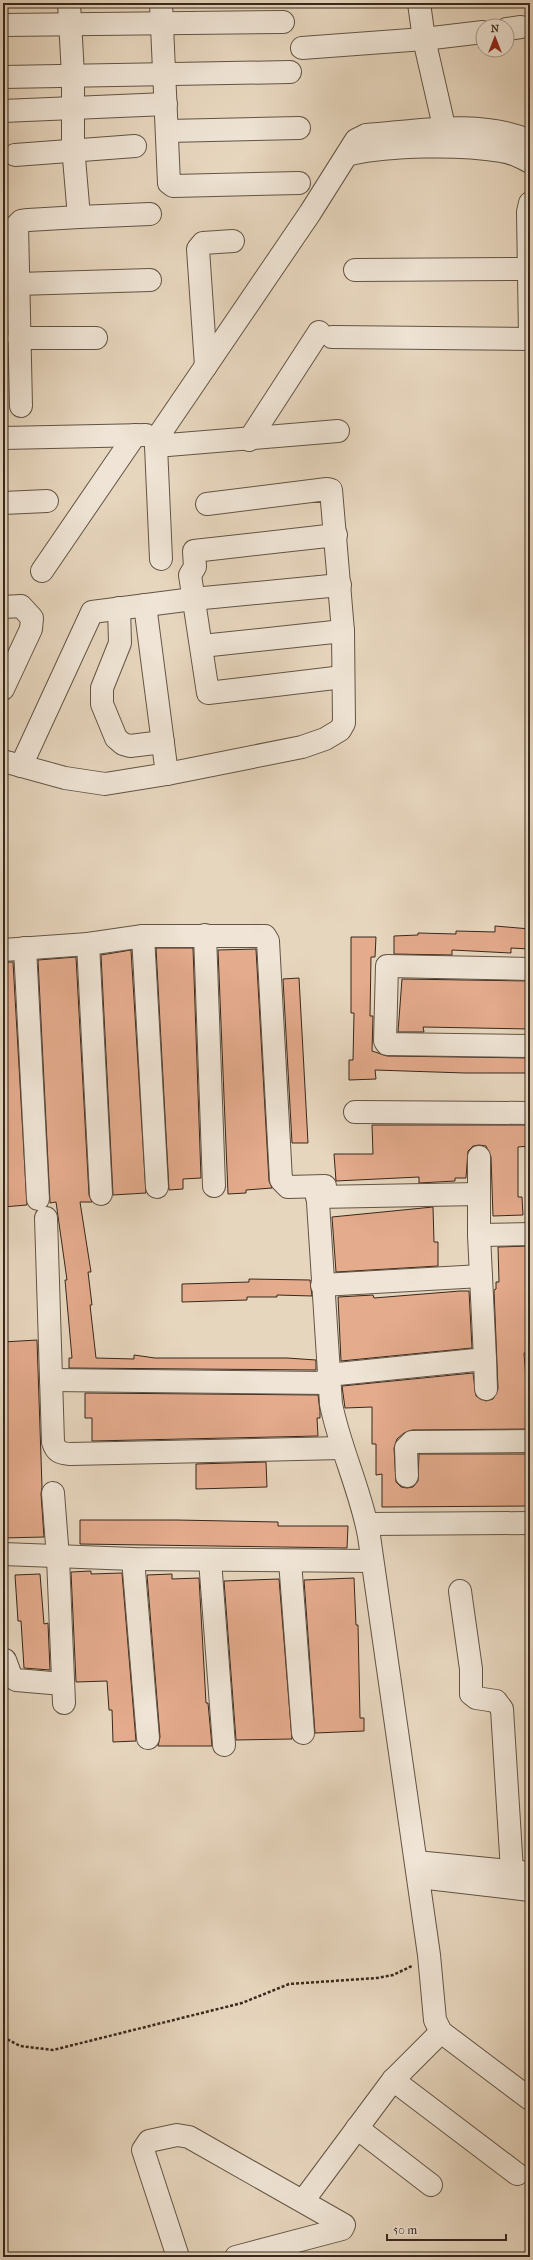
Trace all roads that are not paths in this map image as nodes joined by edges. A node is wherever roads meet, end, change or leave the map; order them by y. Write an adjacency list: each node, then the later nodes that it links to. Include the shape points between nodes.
1 (70, 3): 5 (street)
2 (419, 3): 8 (street)
3 (162, 14): 4 (street); 5 (street); 11 (street)
4 (283, 22)
5 (71, 24): 6 (street); 12 (street)
6 (3, 25)
7 (475, 33): 8 (street)
8 (424, 39): 9 (street); 19 (street)
9 (302, 48)
10 (290, 72): 11 (street)
11 (166, 74): 12 (street); 14 (street)
12 (73, 75): 13 (street); 15 (street)
13 (3, 77)
14 (166, 104): 15 (street); 18 (street)
15 (73, 107): 16 (street); 22 (street)
16 (3, 111)
17 (299, 128): 18 (street)
18 (167, 131): 25 (street, via 168,179 173,186)
19 (446, 138): 20 (street, via 491,130); 24 (street, via 503,151); 38 (street, via 348,155)
20 (530, 141)
21 (135, 146): 22 (street)
22 (73, 150): 23 (street); 28 (street)
23 (14, 155)
24 (530, 162)
25 (299, 182)
26 (530, 202): 30 (street)
27 (150, 214): 28 (street)
28 (79, 217): 33 (street, via 21,221 17,225)
29 (233, 241): 38 (street, via 203,243 198,249)
30 (529, 269): 31 (street); 34 (street)
31 (355, 270)
32 (150, 280): 33 (street)
33 (18, 284): 35 (street)
34 (530, 336)
35 (19, 338): 36 (street); 39 (street)
36 (96, 338)
37 (530, 339): 44 (street, via 326,334)
38 (206, 366): 43 (street)
39 (21, 406)
40 (338, 431): 44 (street)
41 (135, 435): 42 (street); 43 (street); 50 (street)
42 (3, 438)
43 (157, 440): 44 (street); 49 (street)
44 (249, 440)
45 (47, 501): 46 (street)
46 (3, 503)
47 (207, 504): 48 (street, via 327,489 331,490 333,495)
48 (336, 535): 51 (street); 52 (street, via 194,551 195,567 190,575)
49 (161, 558)
50 (42, 571)
51 (340, 585): 52 (street); 56 (street)
52 (193, 599): 53 (street); 57 (street)
53 (145, 605): 55 (street); 61 (street)
54 (3, 607): 58 (street, via 21,606 32,618 31,629)
55 (119, 608): 61 (street, via 120,643 102,688 102,704 116,738 123,744 130,746); 62 (street, via 97,610 90,615)
56 (343, 631): 57 (street); 59 (street)
57 (202, 646): 59 (street, via 208,693)
58 (9, 663): 60 (street)
59 (344, 677): 63 (street, via 344,723 340,730 325,739 302,747)
60 (3, 689)
61 (163, 742): 63 (street)
62 (12, 764): 63 (street, via 65,778 105,784)
63 (167, 774)
64 (205, 934): 65 (street); 74 (street); 76 (street, via 265,936 268,941 281,1180 288,1187)
65 (143, 936): 66 (street); 75 (street)
66 (88, 944): 67 (street); 77 (street)
67 (25, 948): 68 (street); 85 (street)
68 (3, 950)
69 (530, 968): 70 (street, via 387,966 386,1034 387,1044)
70 (530, 1046)
71 (355, 1112): 72 (street)
72 (530, 1113)
73 (479, 1157): 78 (street)
74 (214, 1186)
75 (157, 1187)
76 (320, 1190): 78 (street); 82 (street)
77 (101, 1194)
78 (479, 1194): 80 (street)
79 (530, 1234): 80 (street)
80 (479, 1235): 81 (street)
81 (481, 1276): 82 (street); 83 (street)
82 (322, 1285): 84 (street)
83 (485, 1359): 84 (street); 86 (street)
84 (328, 1379): 85 (street); 88 (street, via 334,1419)
85 (51, 1380): 88 (street, via 53,1442 60,1453)
86 (486, 1389)
87 (530, 1441): 89 (street, via 412,1442 406,1448)
88 (342, 1448): 92 (street)
89 (407, 1476)
90 (53, 1493): 94 (street)
91 (530, 1523): 92 (street)
92 (367, 1524): 98 (street)
93 (3, 1554): 94 (street)
94 (58, 1558): 95 (street); 100 (street, via 64,1693 16,1680 11,1676)
95 (133, 1559): 96 (street); 102 (street)
96 (210, 1560): 97 (street); 103 (street)
97 (290, 1561): 98 (street); 101 (street)
98 (372, 1561): 104 (street)
99 (460, 1591): 105 (street, via 471,1669 471,1694 476,1698 496,1701 502,1709)
100 (5, 1660)
101 (303, 1733)
102 (148, 1738)
103 (224, 1745)
104 (418, 1869): 105 (street); 106 (street); 107 (street, via 435,2020)
105 (521, 1872)
106 (530, 1890)
107 (441, 2032): 108 (street); 109 (street)
108 (393, 2080): 110 (street); 111 (street)
109 (530, 2099)
110 (357, 2128): 112 (street); 113 (street)
111 (516, 2174)
112 (431, 2185)
113 (303, 2202): 114 (street, via 189,2137 177,2135 149,2140 145,2144 143,2156); 115 (street, via 342,2224 343,2228)
114 (178, 2257)
115 (236, 2257)

